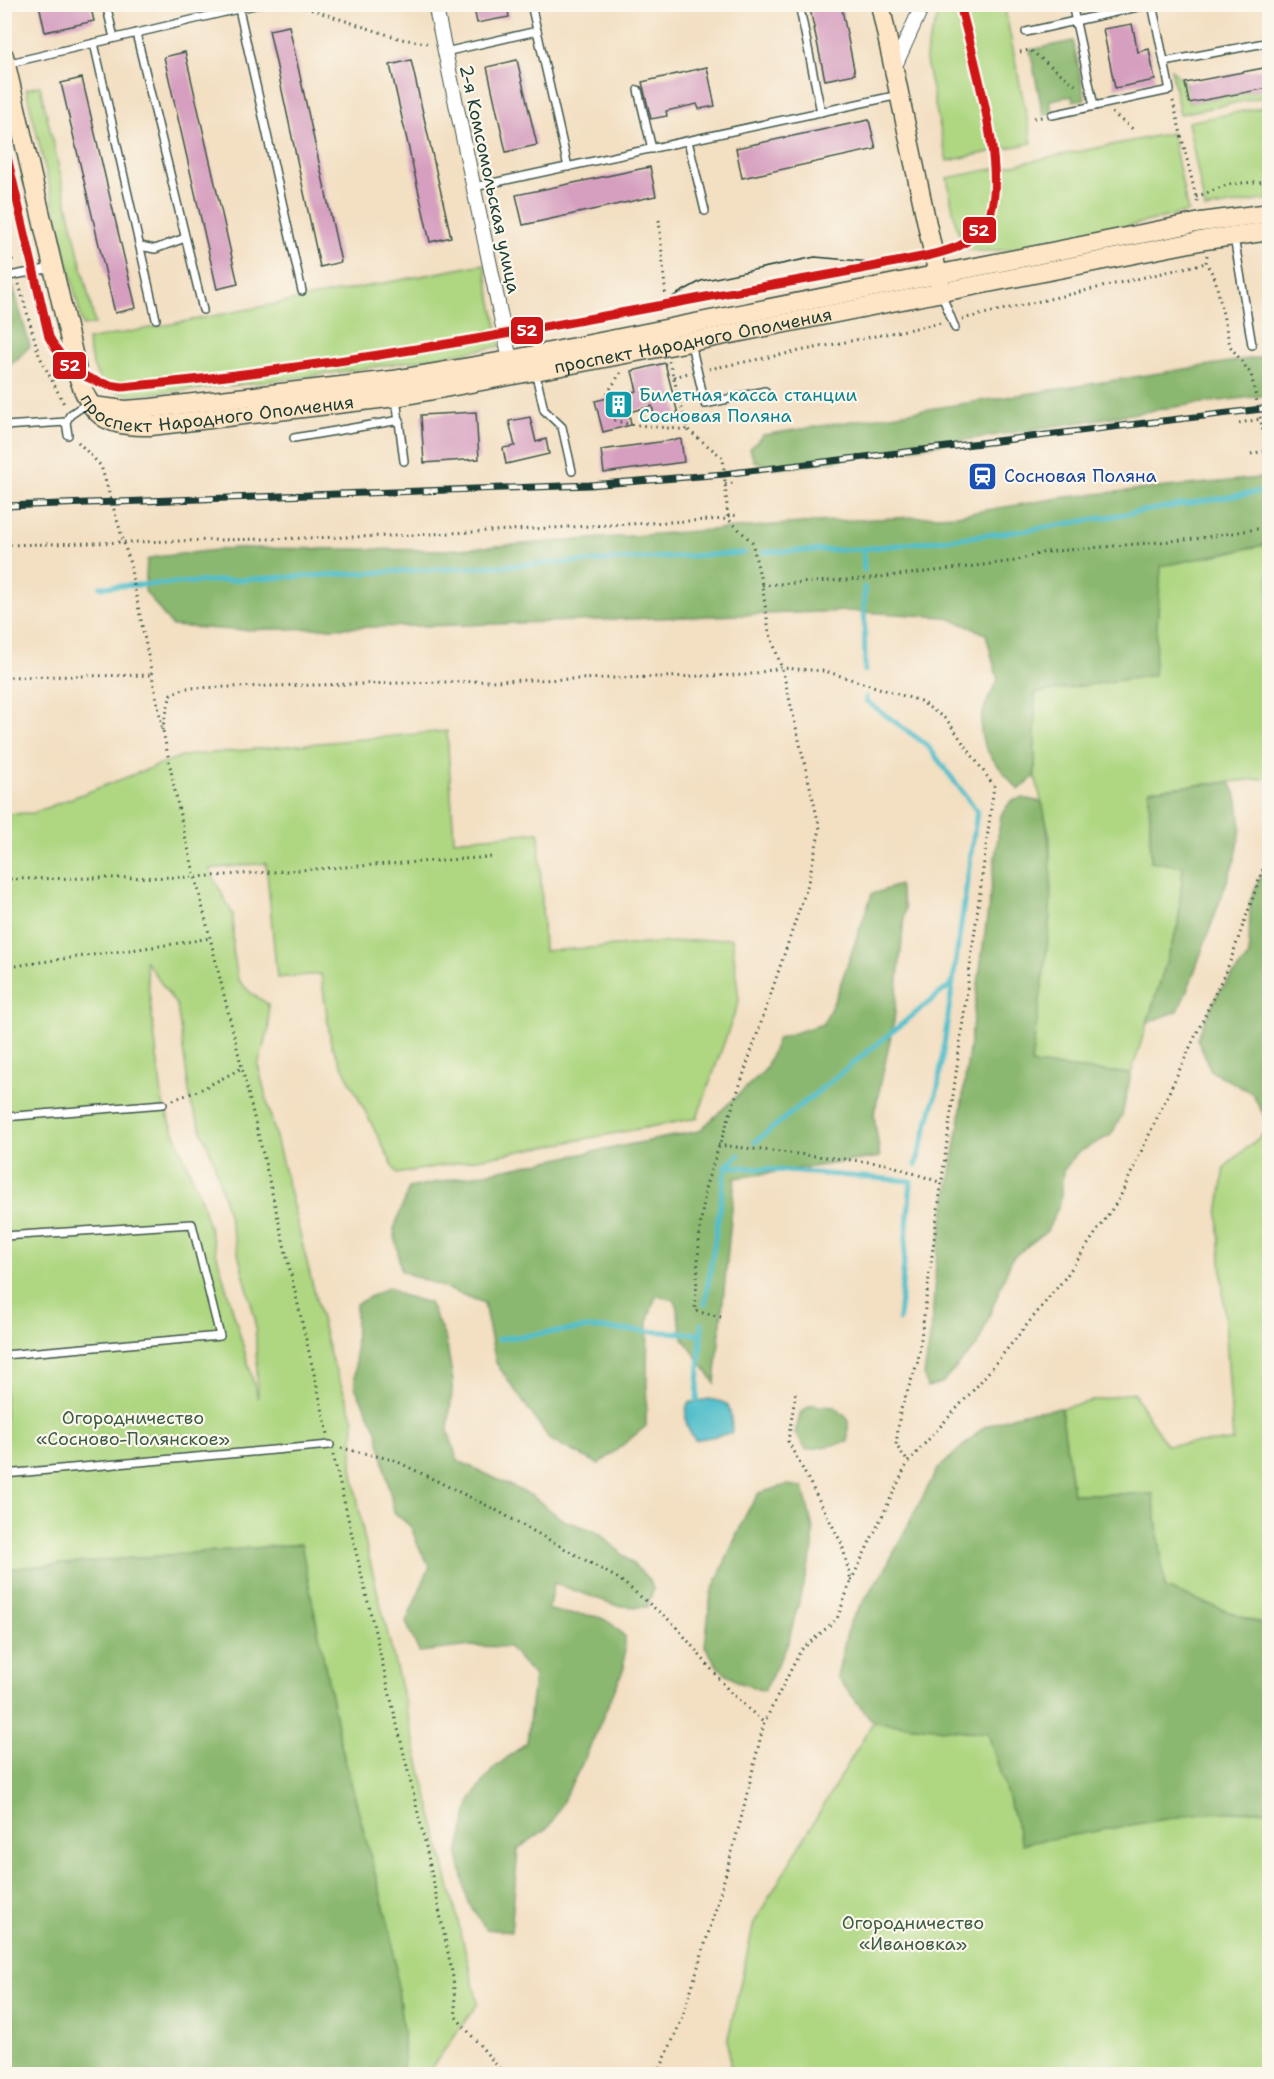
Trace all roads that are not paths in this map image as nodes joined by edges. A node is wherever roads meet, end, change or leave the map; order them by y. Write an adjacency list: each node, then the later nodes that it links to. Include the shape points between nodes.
1 (106, 4): 15 (lane)
2 (259, 4): 10 (lane)
3 (435, 4): 18 (street, 2-я Комсомольская улица)
4 (531, 4): 12 (lane)
5 (799, 4): 25 (lane)
6 (880, 4): 21 (street)
7 (923, 4): 21 (street)
8 (1072, 4): 11 (lane)
9 (1151, 4): 11 (lane); 20 (lane)
10 (239, 9): 14 (lane); 40 (lane)
11 (1076, 20): 13 (lane); 24 (lane)
12 (537, 31): 18 (lane); 29 (lane)
13 (1026, 32)
14 (136, 33): 15 (lane); 35 (lane)
15 (114, 38): 17 (lane)
16 (1269, 42): 20 (lane)
17 (94, 43): 19 (lane); 36 (lane)
18 (444, 48): 30 (street, 2-я Комсомольская улица)
19 (5, 60): 37 (street)
20 (1164, 62): 24 (lane, via 1170,90)
21 (894, 68): 23 (street)
22 (639, 90): 28 (lane)
23 (899, 95): 25 (lane); 39 (street)
24 (1094, 106): 26 (lane)
25 (821, 112): 27 (lane)
26 (1052, 114)
27 (688, 141): 28 (lane); 31 (lane)
28 (652, 148): 29 (lane)
29 (567, 167): 30 (lane)
30 (474, 187): 46 (street, 2-я Комсомольская улица)
31 (705, 211)
32 (1269, 213): 39 (street, проспект Народного Ополчения, via 1209,220)
33 (1269, 231): 34 (street, проспект Народного Ополчения)
34 (1234, 235): 39 (street, проспект Народного Ополчения); 45 (lane)
35 (185, 238): 36 (lane, via 155,249); 41 (lane)
36 (140, 246): 42 (lane)
37 (53, 268): 38 (lane); 50 (street, via 79,379)
38 (4, 277)
39 (940, 284): 43 (lane); 44 (street, проспект Народного Ополчения); 46 (street, проспект Народного Ополчения)
40 (302, 291)
41 (203, 310)
42 (156, 319)
43 (956, 328)
44 (690, 342): 47 (street, проспект Народного Ополчения); 49 (lane, via 705,404)
45 (1252, 345)
46 (512, 368): 47 (street, проспект Народного Ополчения); 48 (street, проспект Народного Ополчения)
47 (535, 371): 57 (lane, via 544,410 562,427)
48 (395, 388): 50 (street, проспект Народного Ополчения, via 125,410); 52 (lane)
49 (765, 391)
50 (91, 404): 51 (lane)
51 (68, 418): 53 (lane); 54 (lane)
52 (400, 420): 55 (lane); 56 (lane)
53 (4, 426)
54 (68, 435)
55 (294, 438)
56 (404, 461)
57 (572, 471)
58 (163, 1104): 59 (lane)
59 (4, 1117)
60 (4, 1236): 61 (lane, via 192,1224 220,1336)
61 (4, 1355)
62 (330, 1445): 63 (lane)
63 (4, 1474)

